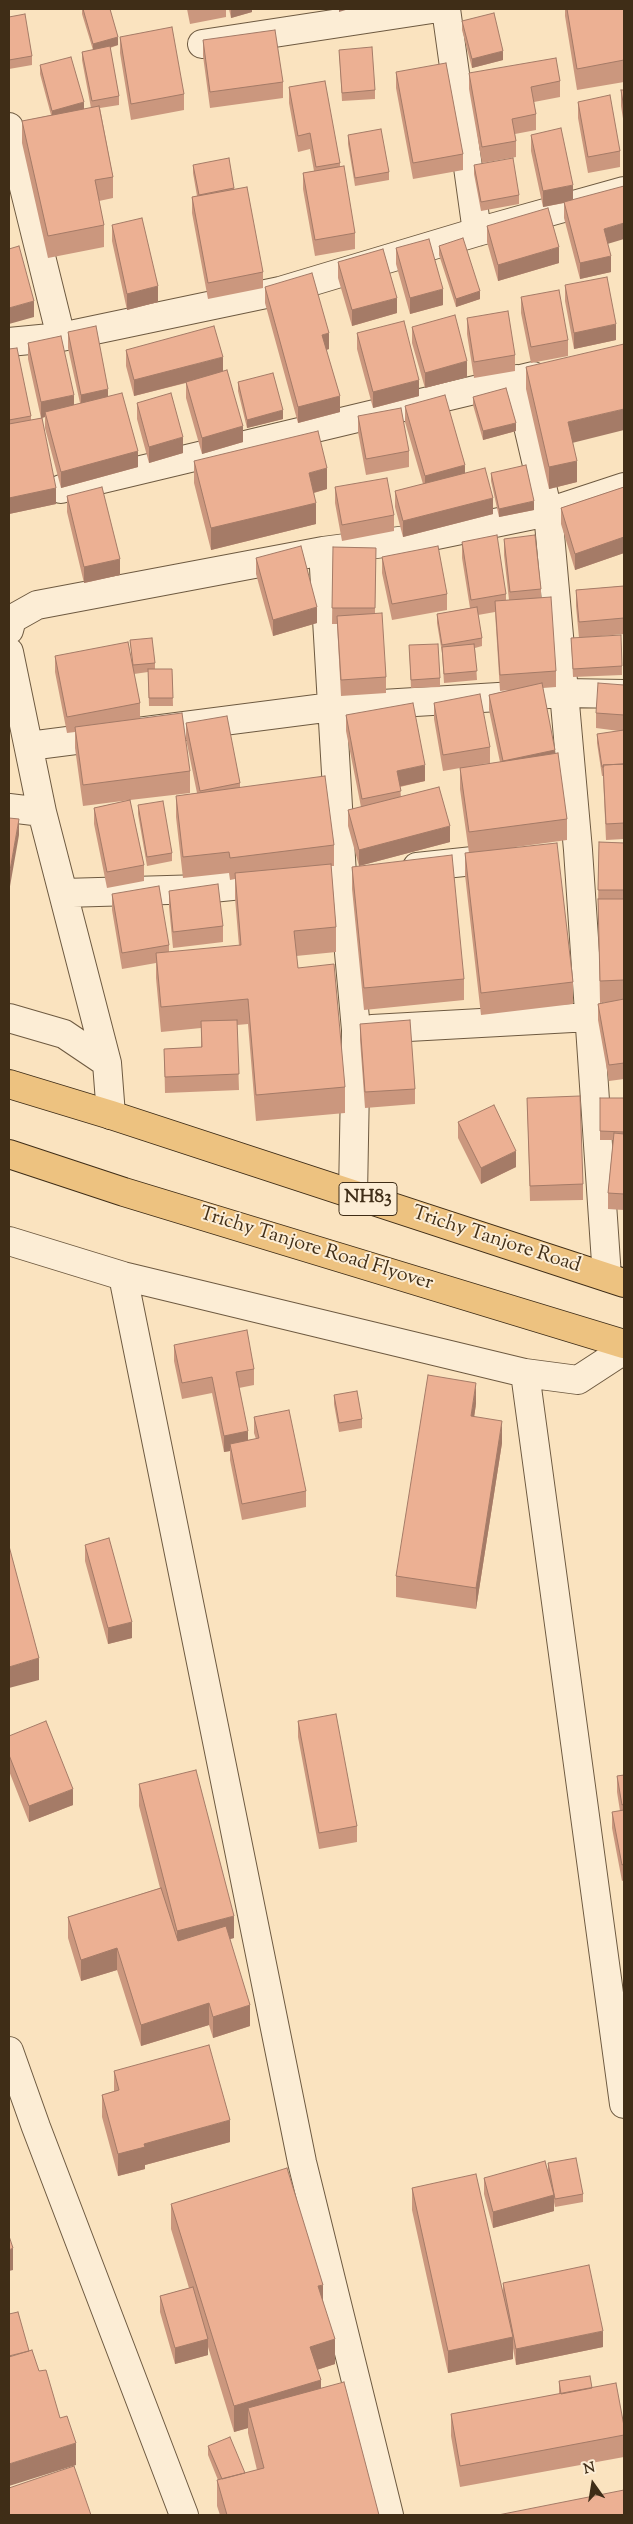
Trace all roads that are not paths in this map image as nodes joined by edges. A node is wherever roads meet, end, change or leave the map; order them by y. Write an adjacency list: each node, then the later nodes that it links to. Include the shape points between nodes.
1 (432, 9): 3 (street)
2 (446, 9): 6 (street)
3 (202, 44)
4 (9, 128): 7 (street)
5 (624, 191): 6 (street)
6 (477, 232): 7 (street, via 280,292)
7 (61, 337): 8 (street)
8 (9, 342)
9 (556, 371): 10 (street)
10 (517, 379): 12 (street); 13 (street)
11 (624, 487): 13 (street)
12 (61, 489)
13 (548, 512): 14 (street, via 422,538); 17 (street)
14 (323, 551): 15 (street, via 37,605); 19 (street)
15 (10, 623)
16 (9, 652): 20 (street)
17 (565, 693): 18 (street); 19 (street); 23 (street)
18 (624, 694)
19 (332, 707): 20 (street); 25 (street)
20 (29, 746): 22 (street)
21 (9, 808): 22 (street)
22 (42, 812): 26 (street)
23 (578, 850): 24 (street); 25 (street); 27 (street)
24 (606, 850)
25 (342, 875): 26 (street, via 202,889); 29 (street)
26 (64, 893): 30 (street)
27 (590, 1017): 29 (street); 37 (street)
28 (9, 1018): 30 (street, via 64,1034)
29 (356, 1030): 34 (street)
30 (107, 1063): 32 (street)
31 (9, 1084): 32 (highway, NH83)
32 (112, 1115): 34 (highway, Trichy Tanjore Road / NH83)
33 (9, 1154): 38 (highway, Trichy Tanjore Road Flyover)
34 (353, 1194): 37 (highway, Trichy Tanjore Road / NH83)
35 (9, 1241): 36 (street)
36 (124, 1276): 40 (street); 44 (street, via 302,2162)
37 (615, 1280)
38 (624, 1344)
39 (624, 1350): 40 (street, via 578,1380)
40 (525, 1373): 42 (street)
41 (9, 2051): 43 (street)
42 (624, 2104)
43 (184, 2515)
44 (389, 2515)

